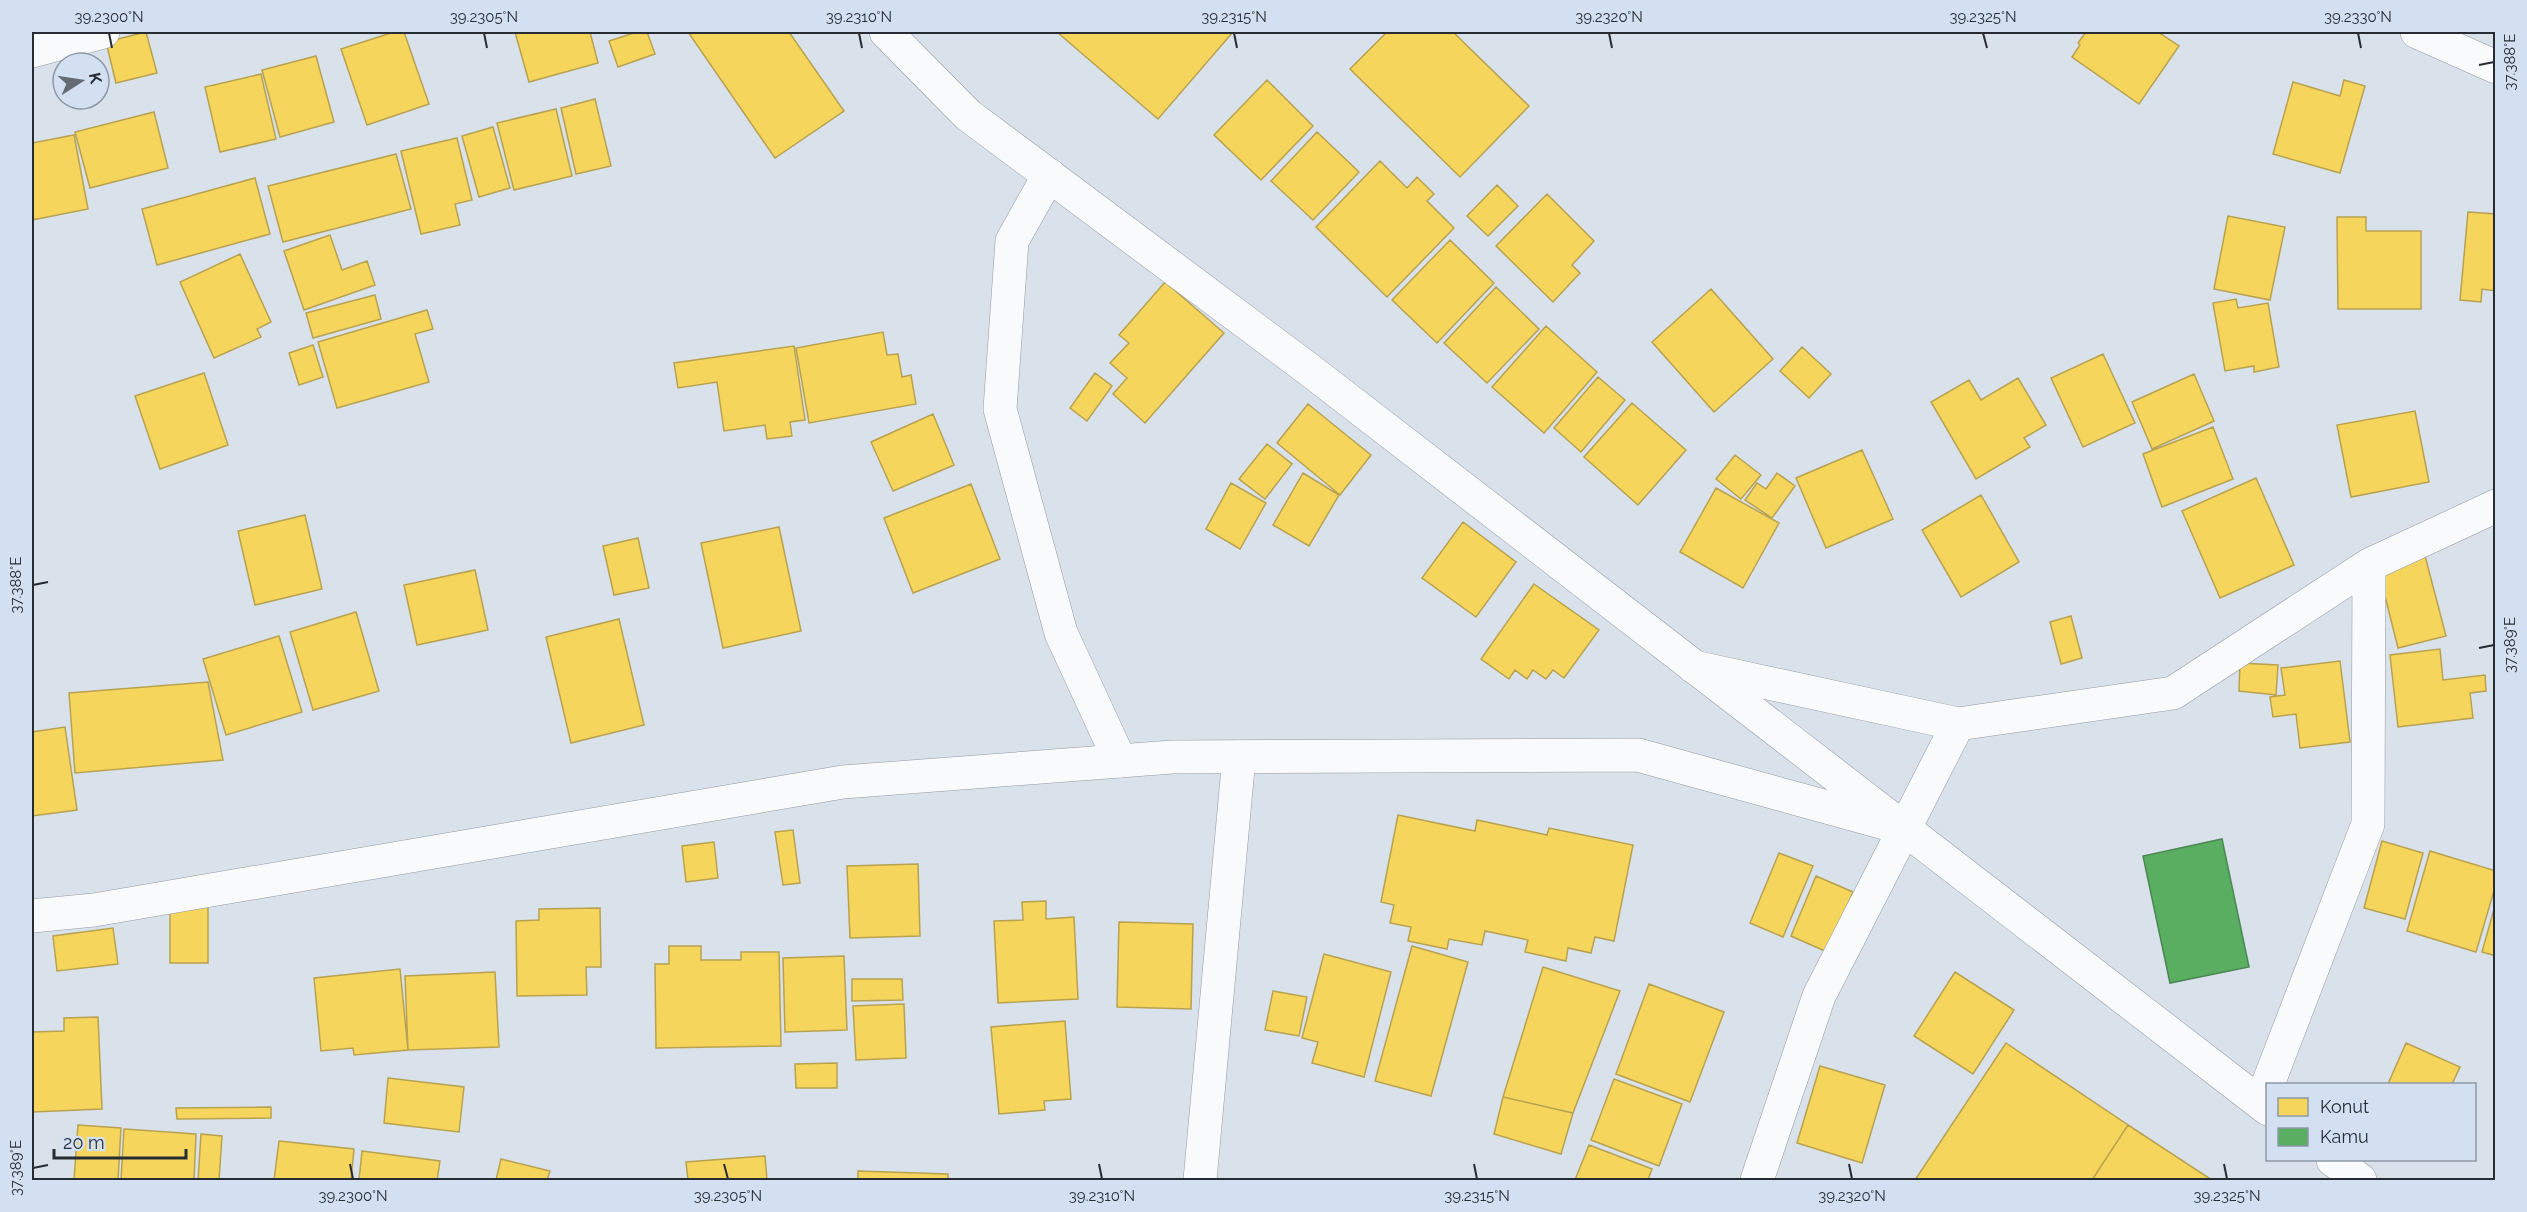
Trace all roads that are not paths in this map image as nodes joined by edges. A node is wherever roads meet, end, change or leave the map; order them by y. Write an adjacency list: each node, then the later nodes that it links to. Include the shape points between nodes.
1 (103, 32): 4 (street)
2 (886, 32): 6 (street, via 968,115)
3 (2417, 32): 5 (street)
4 (32, 51)
5 (2490, 55)
6 (1049, 175): 9 (street, via 1317,375); 12 (street, via 1012,241 1000,409 1061,633)
7 (2496, 506): 8 (street)
8 (2368, 565): 10 (street, via 2173,693); 17 (street, via 2368,824)
9 (1694, 667): 10 (street); 13 (street)
10 (1958, 724): 13 (street)
11 (1239, 757): 12 (street); 13 (street, via 1638,755); 19 (street)
12 (1120, 761): 14 (street, via 843,782)
13 (1904, 828): 18 (street); 20 (street, via 1819,996)
14 (94, 910): 15 (street); 16 (street)
15 (32, 916)
16 (32, 936)
17 (2271, 1083)
18 (2266, 1095)
19 (1200, 1180)
20 (1757, 1180)

